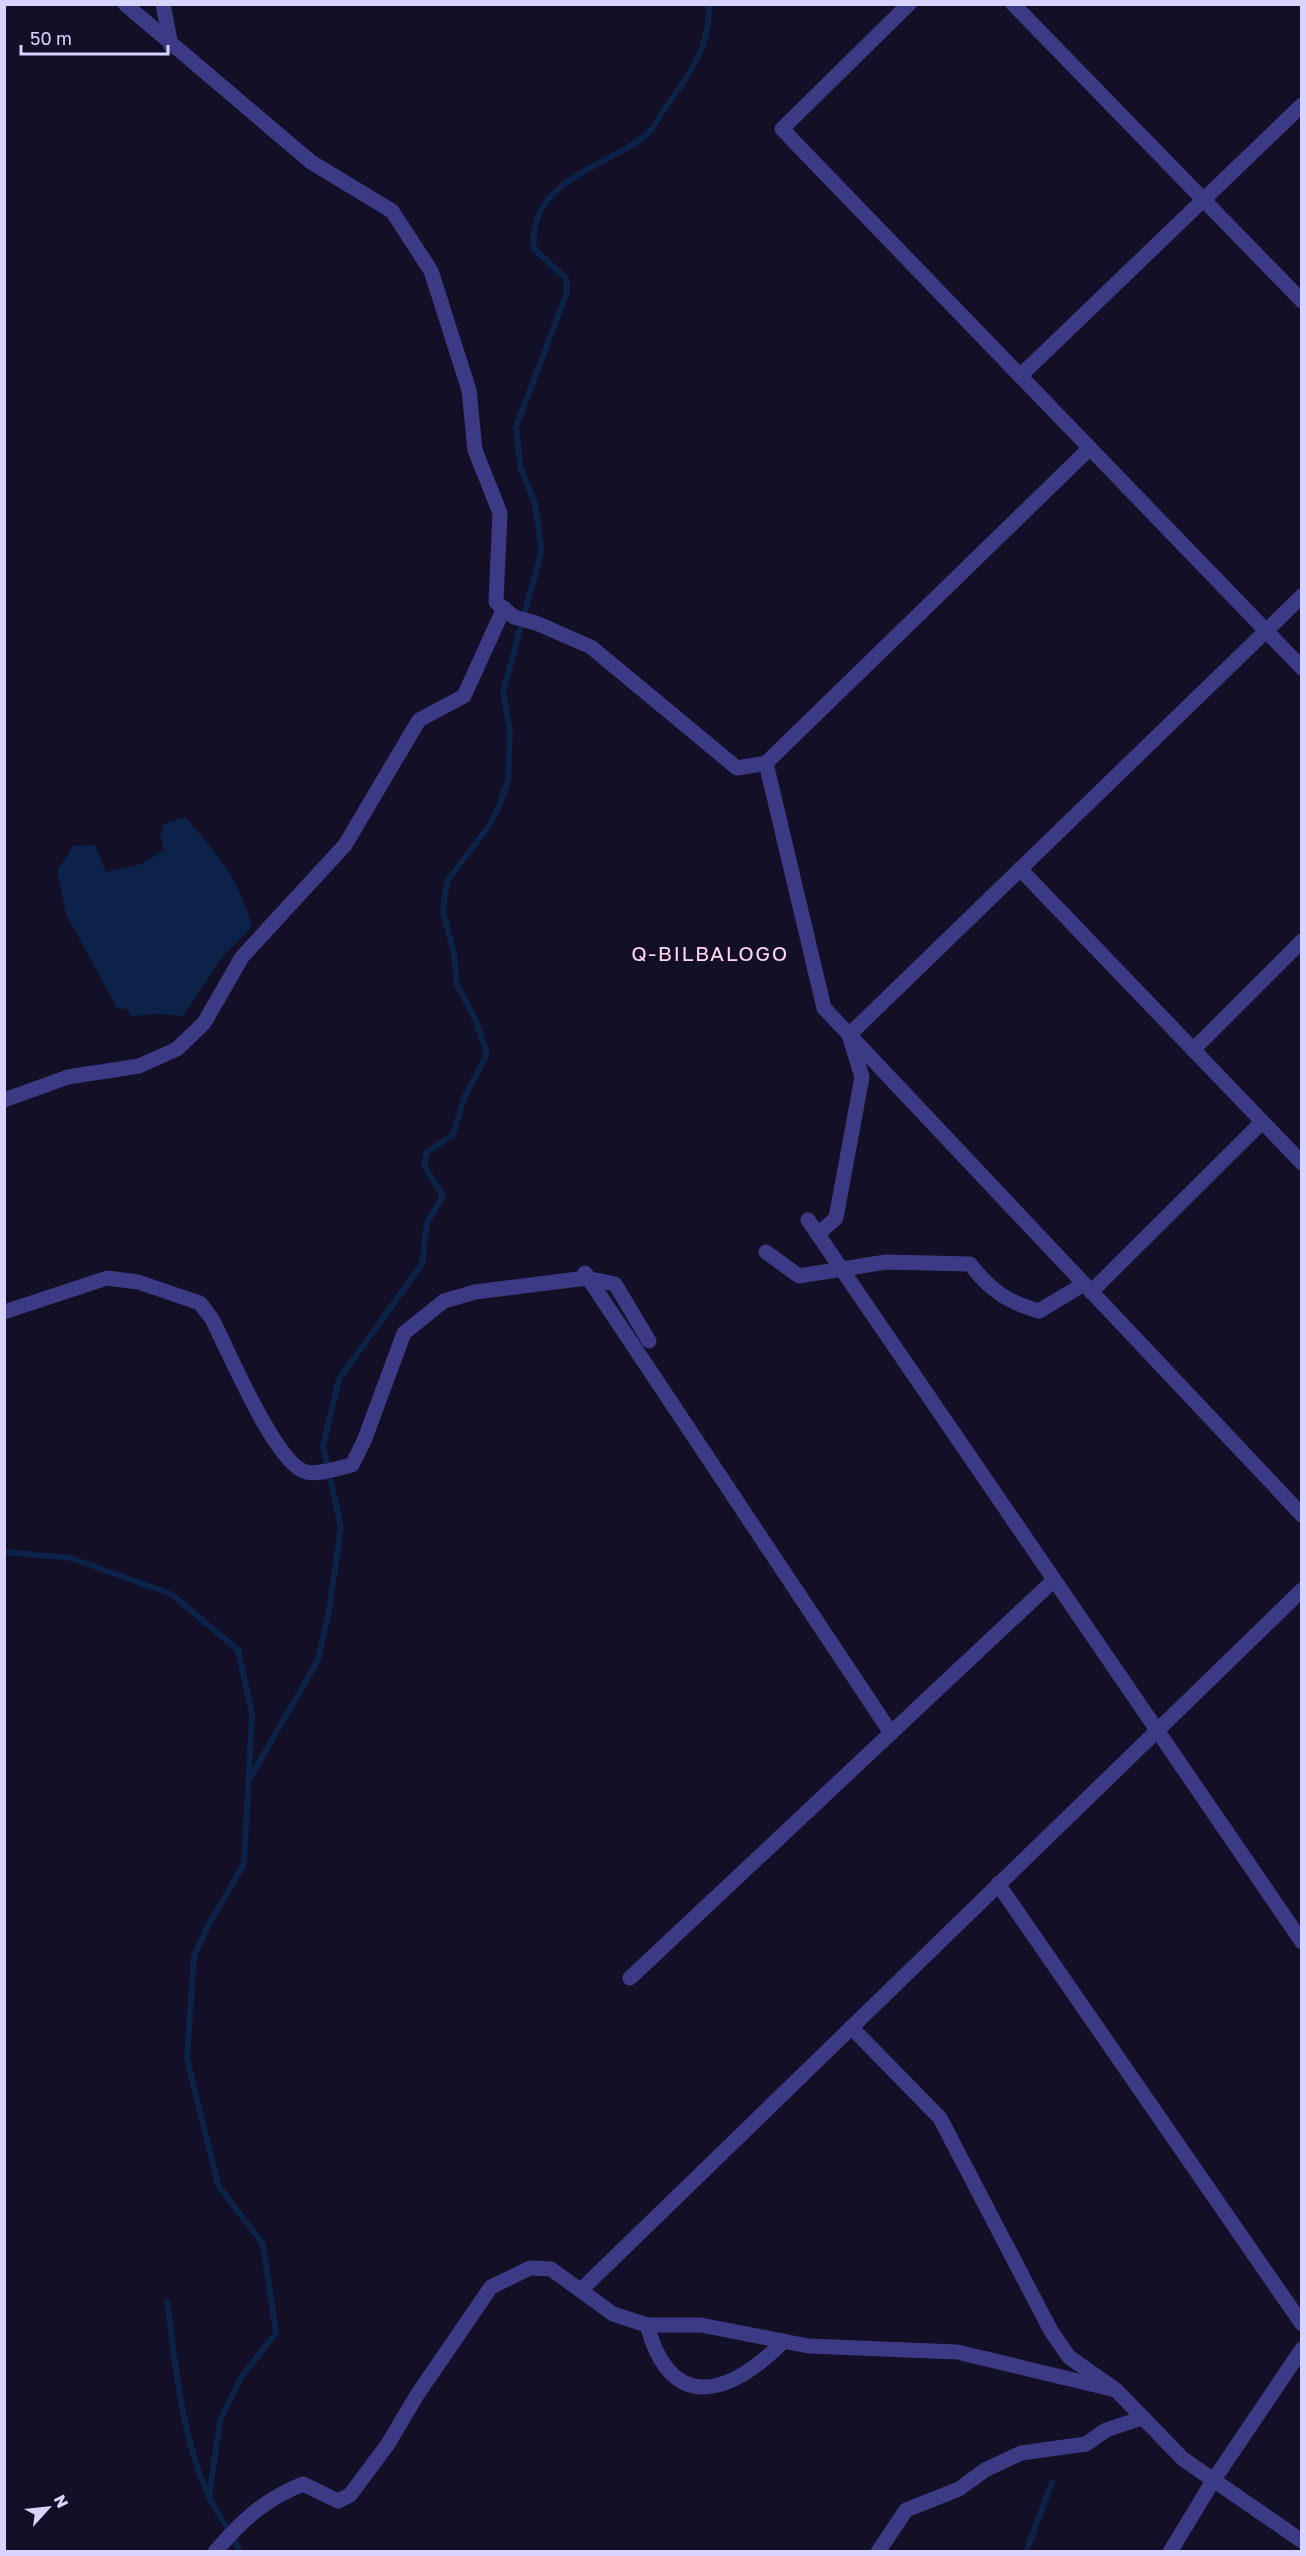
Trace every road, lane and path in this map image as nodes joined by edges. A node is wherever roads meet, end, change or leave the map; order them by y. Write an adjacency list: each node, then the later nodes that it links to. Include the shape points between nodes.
1 (125, 4): 5 (street)
2 (163, 4): 5 (street)
3 (909, 4): 9 (street, via 782,129)
4 (1013, 4): 7 (street)
5 (171, 46): 12 (street, via 311,162 392,211 431,271 469,390 475,450 500,513 496,602)
6 (1302, 105): 7 (street)
7 (1203, 200): 8 (street); 9 (street)
8 (1302, 301)
9 (1020, 376): 10 (street)
10 (1090, 448): 13 (street); 15 (street)
11 (1302, 596): 13 (street)
12 (509, 613): 15 (street, via 591,647 737,768); 20 (street, via 464,696 418,720 345,844 242,957 204,1023 177,1049 139,1066 68,1077)
13 (1266, 631): 14 (street); 16 (street)
14 (1302, 668)
15 (766, 763): 18 (street, via 824,1008)
16 (1020, 869): 18 (street); 19 (street)
17 (1302, 941): 19 (street)
18 (849, 1035): 24 (street, via 861,1077 836,1218); 28 (street)
19 (1193, 1050): 21 (street)
20 (4, 1100)
21 (1262, 1122): 22 (street); 28 (street)
22 (1302, 1163)
23 (808, 1220): 24 (street)
24 (818, 1234): 26 (street)
25 (766, 1252): 26 (street, via 799,1276)
26 (843, 1271): 28 (street, via 886,1262 970,1264 987,1286 1019,1305 1039,1311); 32 (street)
27 (584, 1273): 29 (street, via 444,1301 404,1334 352,1465 307,1472 292,1465 275,1445 212,1319 200,1303 138,1282 107,1278); 30 (street, via 615,1284); 35 (street)
28 (1087, 1288): 31 (street)
29 (4, 1312)
30 (649, 1341)
31 (1302, 1515)
32 (1054, 1580): 34 (street); 35 (street)
33 (1302, 1590): 34 (street)
34 (1157, 1730): 36 (street); 37 (street)
35 (891, 1733): 38 (street)
36 (998, 1884): 39 (street); 41 (street)
37 (1302, 1942)
38 (630, 1978)
39 (851, 2027): 40 (street); 45 (street, via 940,2118 1051,2331 1069,2357)
40 (581, 2290): 42 (street, via 613,2314); 49 (street, via 551,2269 530,2268 491,2287 350,2495 338,2501 303,2484 276,2495 232,2532)
41 (1302, 2324)
42 (647, 2325): 43 (street, via 701,2325); 43 (street, via 654,2348 673,2378 693,2387 732,2381 760,2365)
43 (784, 2341): 45 (street, via 864,2350 957,2352)
44 (1302, 2349): 47 (street)
45 (1116, 2390): 46 (street)
46 (1142, 2418): 47 (street, via 1183,2459); 50 (street, via 1106,2430 1086,2444 1021,2453 985,2470 959,2489 906,2510)
47 (1213, 2481): 48 (street); 51 (street)
48 (1302, 2541)
49 (215, 2552)
50 (878, 2552)
51 (1170, 2552)

